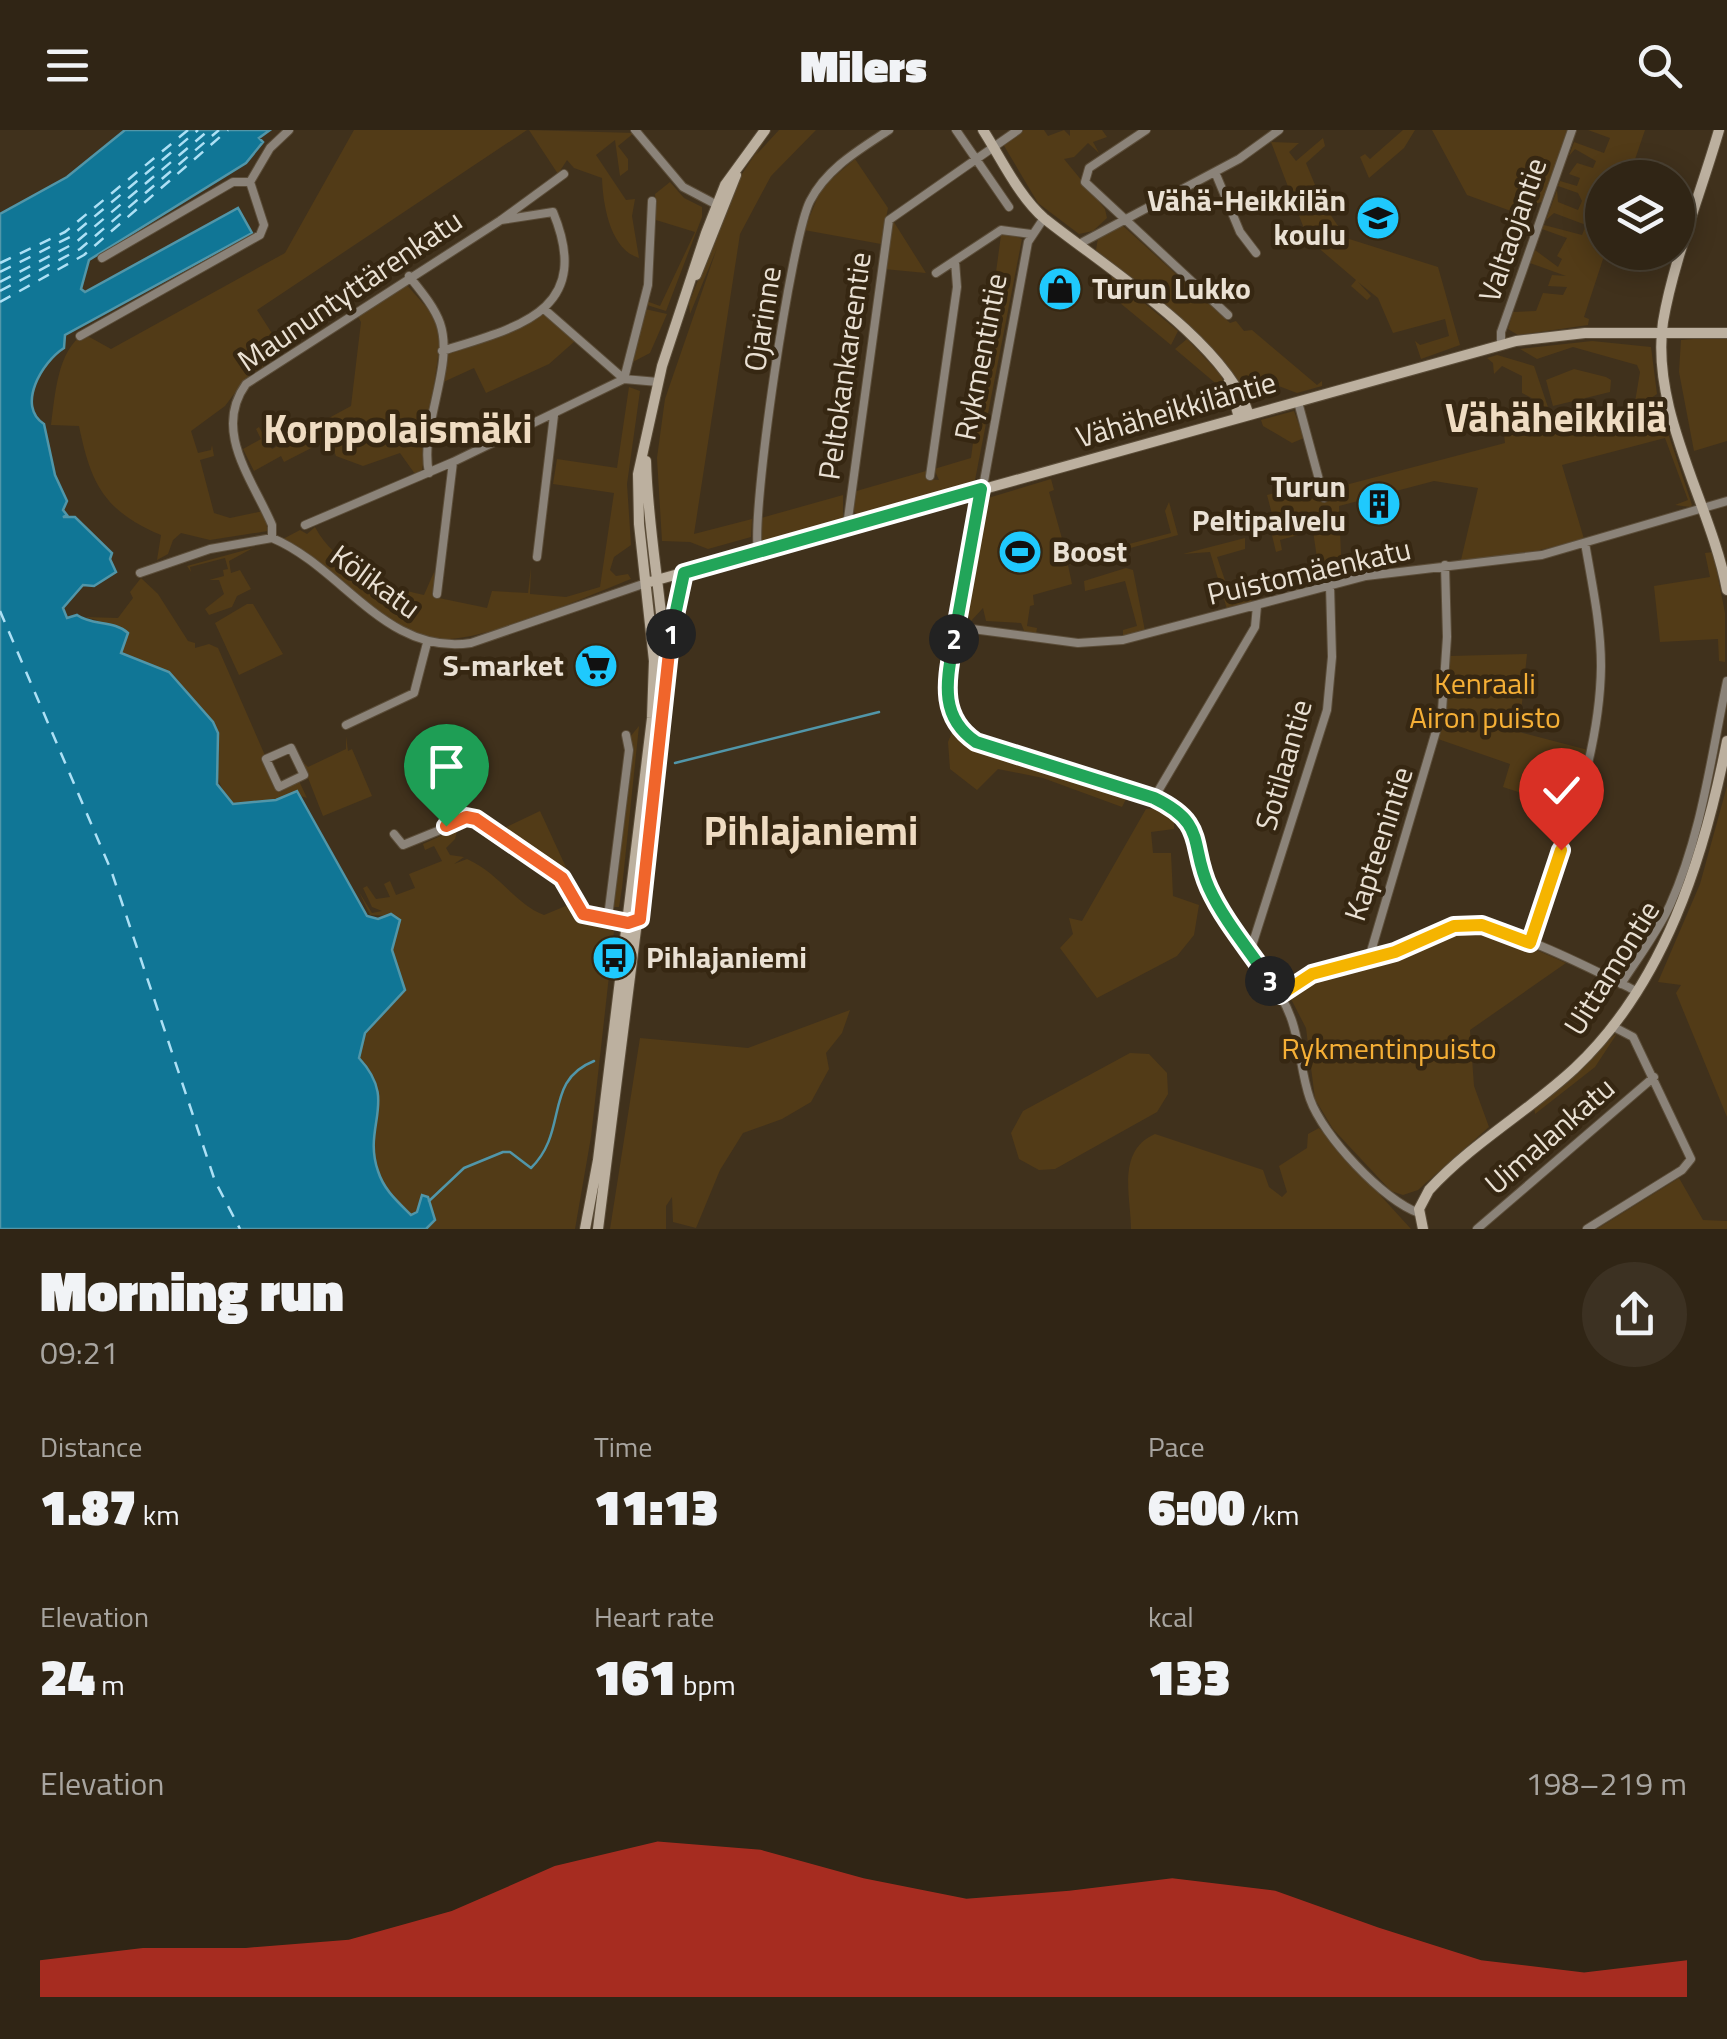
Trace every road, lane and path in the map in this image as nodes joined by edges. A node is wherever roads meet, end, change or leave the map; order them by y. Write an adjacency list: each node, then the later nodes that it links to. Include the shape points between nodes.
1 (289, 130): 16 (street)
2 (635, 130): 18 (street, via 683,187)
3 (764, 130): 18 (street)
4 (889, 130): 53 (street, Ojarinne, via 827,176 803,217)
5 (956, 130): 13 (street)
6 (982, 130): 12 (street)
7 (1018, 130): 12 (street)
8 (1146, 130): 21 (street, via 1085,172 1087,184)
9 (1279, 130): 14 (street)
10 (1572, 130): 35 (street, Valtaojantie, via 1500,332)
11 (1719, 130): 33 (street)
12 (993, 146): 13 (street); 20 (street)
13 (977, 158): 19 (street); 50 (street, Peltokankareentie, via 893,214 885,236)
14 (1215, 172): 21 (street); 25 (street)
15 (564, 174): 22 (street, Maununtyttärenkatu)
16 (250, 182): 26 (street, via 233,182); 34 (street, via 268,233)
17 (652, 201): 37 (street, via 648,285)
18 (720, 206): 38 (street)
19 (1009, 207)
20 (1044, 218): 23 (street, Rykmentintie); 24 (street)
21 (1123, 218): 24 (street); 31 (street)
22 (501, 220): 29 (street, Maununtyttärenkatu); 30 (street, via 553,212 566,264)
23 (1031, 234): 27 (street, via 1001,230); 45 (street, Rykmentintie)
24 (1081, 244): 41 (street, via 1210,353 1228,376)
25 (1256, 253)
26 (102, 258)
27 (955, 261): 28 (street); 44 (street)
28 (936, 273)
29 (409, 276): 36 (street, via 440,320); 51 (street, Maununtyttärenkatu, via 275,361 239,394 230,430)
30 (544, 309): 36 (street, via 522,325); 37 (street)
31 (1228, 316)
32 (1727, 332): 33 (street, Vähäheikkiläntie)
33 (1663, 333): 35 (street, Vähäheikkiläntie, via 1574,334); 48 (street, via 1672,408)
34 (80, 336)
35 (1501, 345): 39 (street, Vähäheikkiläntie)
36 (442, 351): 43 (street)
37 (624, 379): 38 (street); 40 (street)
38 (658, 382): 58 (street, via 646,445)
39 (1298, 402): 41 (street, Vähäheikkiläntie); 46 (street)
40 (554, 416): 42 (street); 54 (street)
41 (1244, 417): 45 (street, Vähäheikkiläntie)
42 (453, 462): 43 (street); 61 (street)
43 (428, 473): 49 (street)
44 (930, 476)
45 (981, 489): 50 (street, Vähäheikkiläntie); 63 (street, Rykmentintie)
46 (1324, 498)
47 (1727, 500): 48 (street, Puistomäenkatu)
48 (1704, 507): 52 (street, Puistomäenkatu); 60 (street)
49 (305, 524)
50 (846, 526): 53 (street, Vähäheikkiläntie)
51 (272, 538): 56 (street, via 210,549); 64 (street, Kölikatu, via 396,629)
52 (1585, 544): 55 (street, Puistomäenkatu, via 1508,561); 75 (street, via 1601,647 1598,701 1575,807)
53 (758, 551): 57 (street, Vähäheikkiläntie)
54 (537, 557)
55 (1445, 565): 59 (street, Puistomäenkatu); 77 (street, Kapteenintie, via 1442,712)
56 (140, 573)
57 (684, 573): 58 (street, Vähäheikkiläntie); 65 (street)
58 (651, 582): 64 (street, Kölikatu, via 471,642); 65 (street); 74 (street, via 654,692)
59 (1330, 586): 62 (street, Puistomäenkatu); 76 (street, Sotilaantie, via 1327,710)
60 (1727, 590)
61 (437, 594)
62 (1257, 606): 63 (street, Puistomäenkatu, via 1094,643); 71 (street, via 1254,627)
63 (956, 627): 71 (street, Rykmentintie, via 946,688 950,712 966,735)
64 (426, 643): 67 (street, via 414,693)
65 (666, 651): 74 (street, via 664,721)
66 (1727, 680): 78 (street, via 1678,885)
67 (346, 724)
68 (626, 735): 73 (street)
69 (1727, 741): 79 (street, Uittamontie, via 1690,884)
70 (266, 759): 70 (street, via 278,787 304,775 291,748)
71 (1154, 798): 76 (street, Rykmentintie, via 1194,829 1207,884)
72 (394, 834): 73 (street, via 402,846 472,817 562,878 580,912)
73 (608, 918): 74 (street)
74 (632, 919): 85 (street); 86 (street)
75 (1530, 943): 77 (street, via 1463,924); 78 (street)
76 (1250, 952): 80 (street, Rykmentintie)
77 (1369, 958): 80 (street, via 1312,974)
78 (1621, 984): 79 (street)
79 (1634, 990): 81 (street, Uittamontie)
80 (1280, 995): 83 (street, Rykmentintie, via 1322,1124 1384,1192)
81 (1612, 1026): 82 (street, via 1630,1034); 83 (street, Uittamontie, via 1571,1072 1434,1184)
82 (1654, 1077): 84 (street, via 1691,1159); 88 (street, Uimalankatu)
83 (1419, 1213): 87 (street)
84 (1589, 1228)
85 (585, 1229)
86 (598, 1229)
87 (1423, 1229)
88 (1477, 1229)

